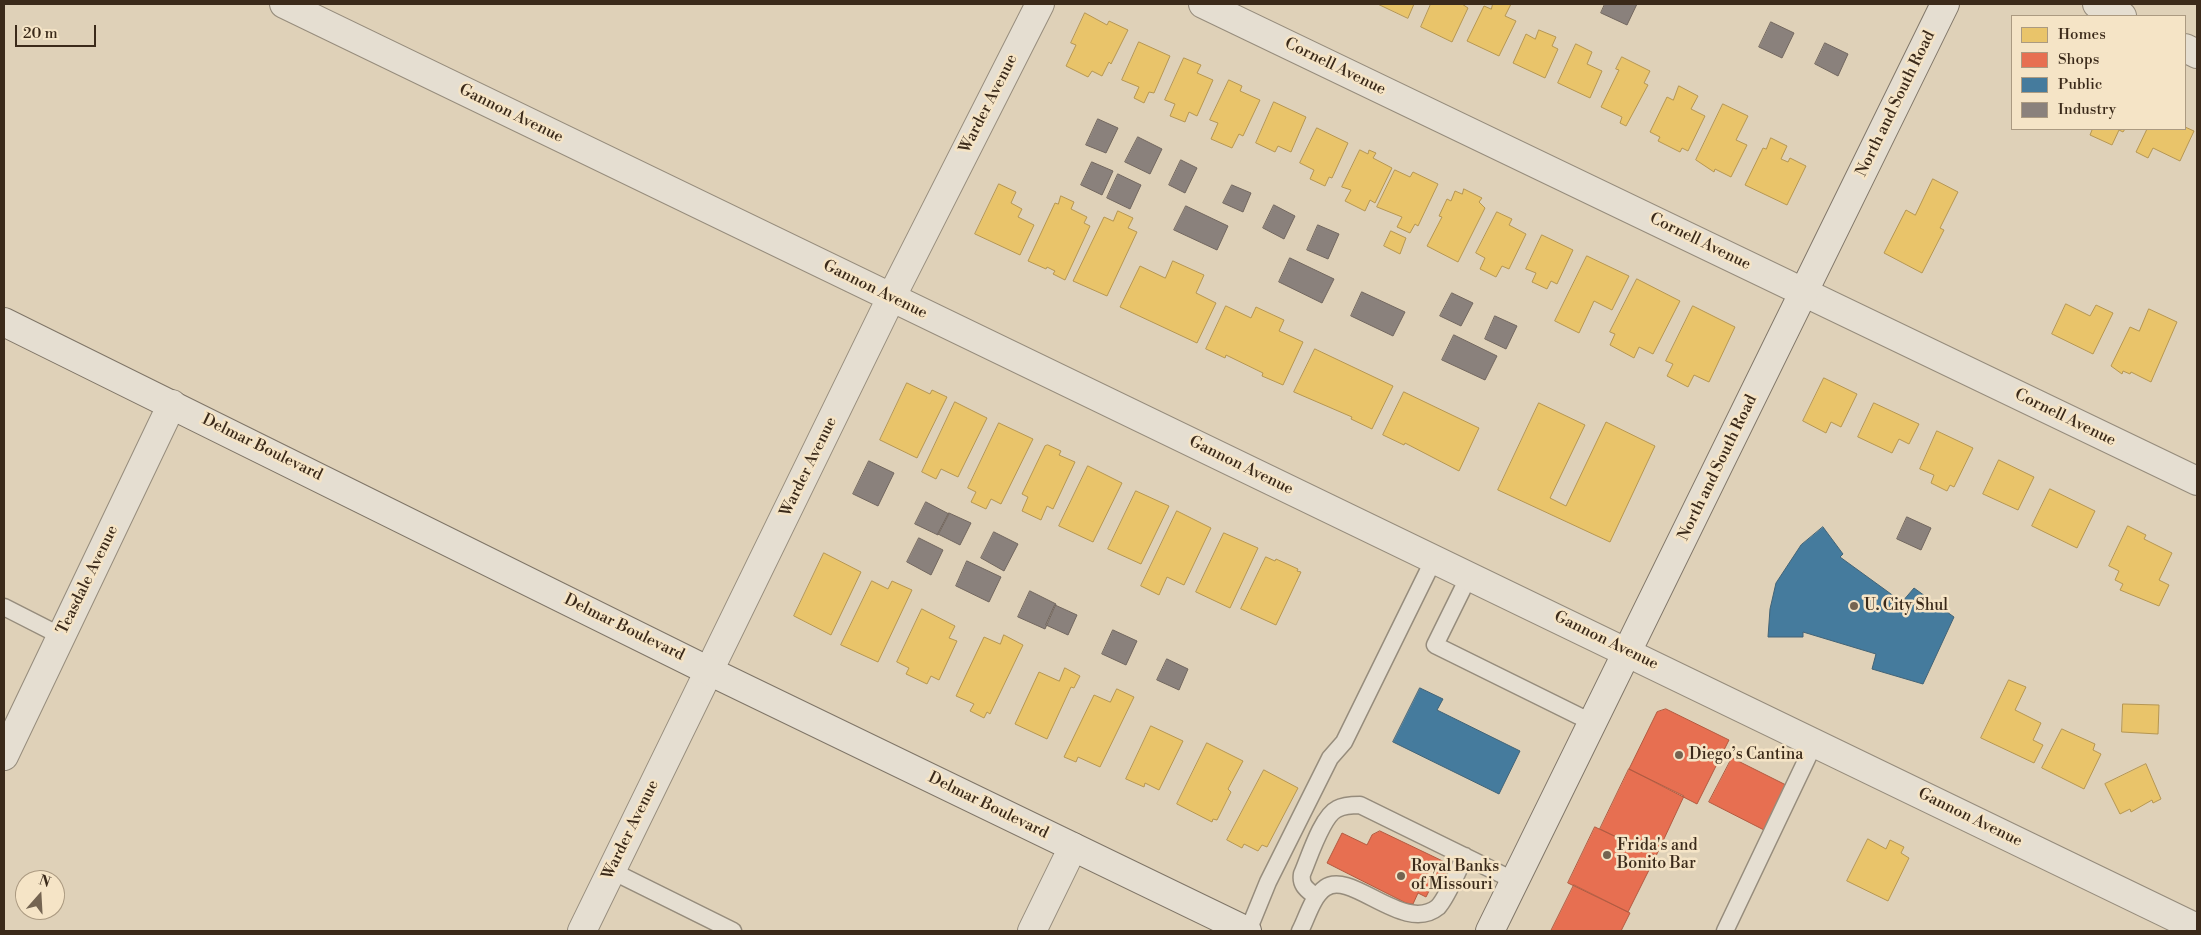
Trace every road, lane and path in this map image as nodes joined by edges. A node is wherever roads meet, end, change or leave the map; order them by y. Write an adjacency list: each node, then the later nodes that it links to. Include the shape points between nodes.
1 (284, 4): 8 (street, Gannon Avenue)
2 (1040, 4): 8 (street, Warder Avenue)
3 (1203, 4): 7 (street, Cornell Avenue)
4 (1945, 4): 7 (street, North and South Road)
5 (2097, 4): 6 (street)
6 (2120, 15)
7 (1803, 292): 11 (street, Cornell Avenue); 16 (street, North and South Road)
8 (892, 298): 12 (street, Gannon Avenue); 17 (street, Warder Avenue)
9 (4, 322): 10 (street, Delmar Boulevard)
10 (172, 404): 15 (street, Teasdale Avenue); 17 (street, Delmar Boulevard)
11 (2197, 481)
12 (1434, 559): 13 (street, Gannon Avenue); 30 (lane, via 1344,742 1330,758)
13 (1470, 576): 16 (street, Gannon Avenue); 18 (lane, via 1435,645)
14 (4, 607): 15 (lane)
15 (61, 636): 20 (street, Teasdale Avenue)
16 (1628, 652): 18 (street, North and South Road); 19 (street, Gannon Avenue)
17 (709, 670): 21 (street, Delmar Boulevard); 23 (street, Warder Avenue)
18 (1593, 723): 24 (street, North and South Road)
19 (1815, 742): 26 (street, Gannon Avenue); 33 (lane)
20 (4, 756)
21 (1073, 847): 29 (street); 30 (street, Delmar Boulevard)
22 (1465, 856): 24 (lane); 25 (lane, via 1439,906 1419,917 1404,915 1348,888 1334,885 1326,886); 25 (lane, via 1360,805 1344,807 1328,815 1302,874 1304,887)
23 (612, 871): 27 (street, Warder Avenue); 28 (lane)
24 (1515, 881): 32 (street, North and South Road)
25 (1316, 897): 31 (lane)
26 (2197, 928)
27 (582, 931)
28 (733, 931)
29 (1032, 931)
30 (1247, 931)
31 (1300, 931)
32 (1490, 931)
33 (1725, 931)

